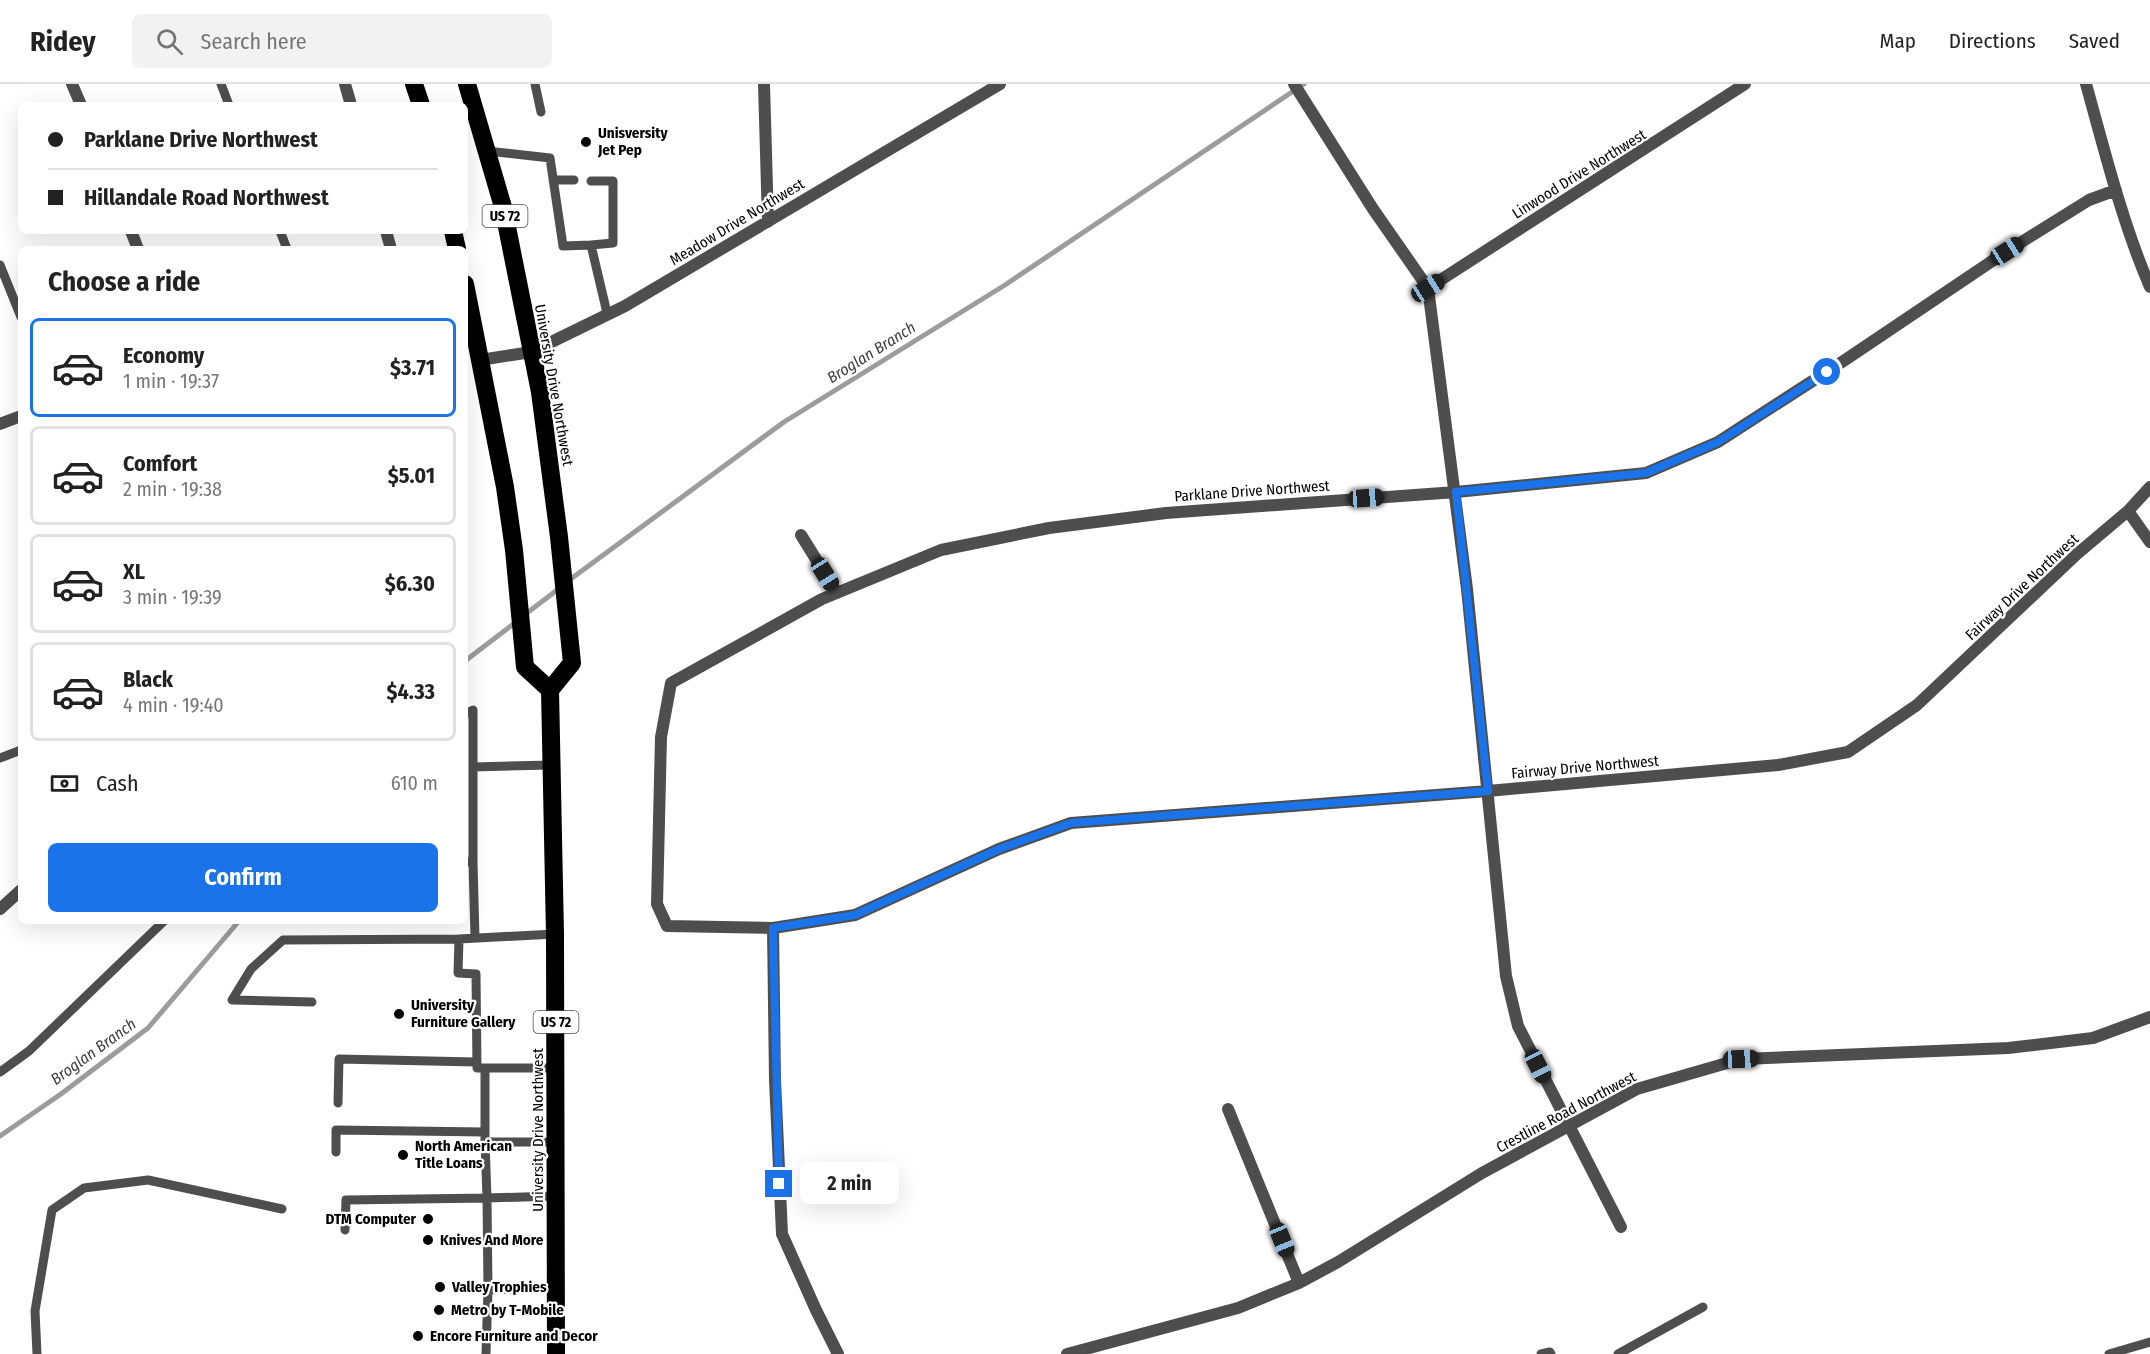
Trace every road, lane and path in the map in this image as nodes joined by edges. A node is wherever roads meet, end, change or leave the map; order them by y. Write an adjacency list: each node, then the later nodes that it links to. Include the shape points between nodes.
1 (72, 84): 12 (street)
2 (221, 84): 13 (lane)
3 (345, 84): 14 (street)
4 (414, 84): 15 (highway)
5 (467, 84): 17 (highway, University Drive Northwest / US 72)
6 (535, 84): 16 (lane)
7 (764, 84): 22 (street)
8 (1000, 84): 22 (street, Meadow Drive Northwest)
9 (1294, 84): 26 (street)
10 (1745, 84): 26 (street, Linwood Drive Northwest)
11 (2086, 84): 21 (street)
12 (80, 102)
13 (228, 102)
14 (350, 102)
15 (420, 102)
16 (541, 112)
17 (487, 151): 18 (lane, via 550,158); 30 (highway, University Drive Northwest / US 72, via 503,207)
18 (553, 180): 19 (lane); 23 (lane, via 563,246)
19 (574, 180)
20 (591, 181): 23 (lane, via 613,181 613,243)
21 (2116, 190): 25 (street); 35 (street, Parklane Drive Northwest, via 2089,200 2043,228 1718,442 1646,473)
22 (768, 222): 29 (street, Meadow Drive Northwest)
23 (591, 245): 29 (lane)
24 (0, 265): 28 (lane)
25 (2150, 287)
26 (1428, 288): 35 (street)
27 (468, 299): 31 (highway)
28 (18, 310)
29 (607, 313): 30 (street, Meadow Drive Northwest)
30 (531, 351): 31 (street, Meadow Drive Northwest); 40 (highway, University Drive Northwest / US 72, via 540,392 572,663)
31 (480, 360): 40 (highway, via 505,487 525,667)
32 (18, 417): 33 (street)
33 (0, 424)
34 (2150, 487): 36 (street, Fairway Drive Northwest)
35 (1456, 492): 39 (street, Parklane Drive Northwest, via 1166,513 1049,528 941,550); 46 (street)
36 (2128, 511): 38 (street); 46 (street, Fairway Drive Northwest, via 1917,705 1848,752 1778,765)
37 (801, 535): 39 (street)
38 (2150, 542)
39 (837, 593): 48 (street, Parklane Drive Northwest, via 671,683 661,737)
40 (549, 690): 44 (highway, University Drive Northwest / US 72)
41 (468, 712): 45 (lane, via 473,710)
42 (18, 751): 43 (lane)
43 (0, 758)
44 (551, 765): 45 (lane); 54 (highway, University Drive Northwest / US 72)
45 (473, 767): 47 (lane)
46 (1488, 791): 53 (street, Fairway Drive Northwest, via 1071,823 999,849 855,915); 65 (street, via 1506,976 1518,1026)
47 (469, 862): 51 (lane)
48 (657, 880): 53 (street, Fairway Drive Northwest, via 657,903 667,926)
49 (18, 893): 50 (street)
50 (0, 909)
51 (470, 912): 55 (lane)
52 (161, 924): 62 (lane, via 28,1051)
53 (773, 928): 82 (street, via 782,1233)
54 (555, 934): 55 (lane); 61 (highway, University Drive Northwest / US 72)
55 (475, 938): 56 (lane)
56 (459, 939): 57 (lane, via 283,940 250,969 232,1000); 59 (lane, via 458,973 476,974)
57 (312, 1002)
58 (2150, 1017): 65 (street, Crestline Road Northwest, via 2093,1038 2008,1048 1741,1059 1638,1089)
59 (476, 1062): 60 (lane, via 477,1068); 63 (lane, via 339,1059)
60 (485, 1068): 61 (lane); 66 (lane)
61 (556, 1068): 67 (highway, University Drive Northwest / US 72)
62 (0, 1072)
63 (339, 1103)
64 (1228, 1109): 74 (street)
65 (1569, 1126): 72 (street); 74 (street, Crestline Road Northwest, via 1482,1173)
66 (486, 1137): 67 (lane); 68 (lane, via 336,1130); 70 (lane)
67 (556, 1142): 69 (highway, University Drive Northwest / US 72)
68 (336, 1152)
69 (555, 1196): 70 (lane); 75 (highway, University Drive Northwest / US 72)
70 (487, 1198): 73 (lane, via 345,1200); 76 (lane)
71 (282, 1209): 79 (lane, via 148,1180 84,1188 52,1210 35,1311)
72 (1621, 1227)
73 (345, 1230)
74 (1299, 1283): 83 (street, Crestline Road Northwest, via 1238,1308)
75 (556, 1287): 76 (lane); 81 (highway, University Drive Northwest / US 72)
76 (488, 1290): 80 (lane)
77 (1703, 1307): 86 (lane)
78 (2150, 1342): 87 (lane)
79 (37, 1354)
80 (486, 1354)
81 (556, 1354)
82 (838, 1354)
83 (1067, 1354)
84 (1541, 1354): 85 (lane)
85 (1551, 1354)
86 (1617, 1354)
87 (2109, 1354)

